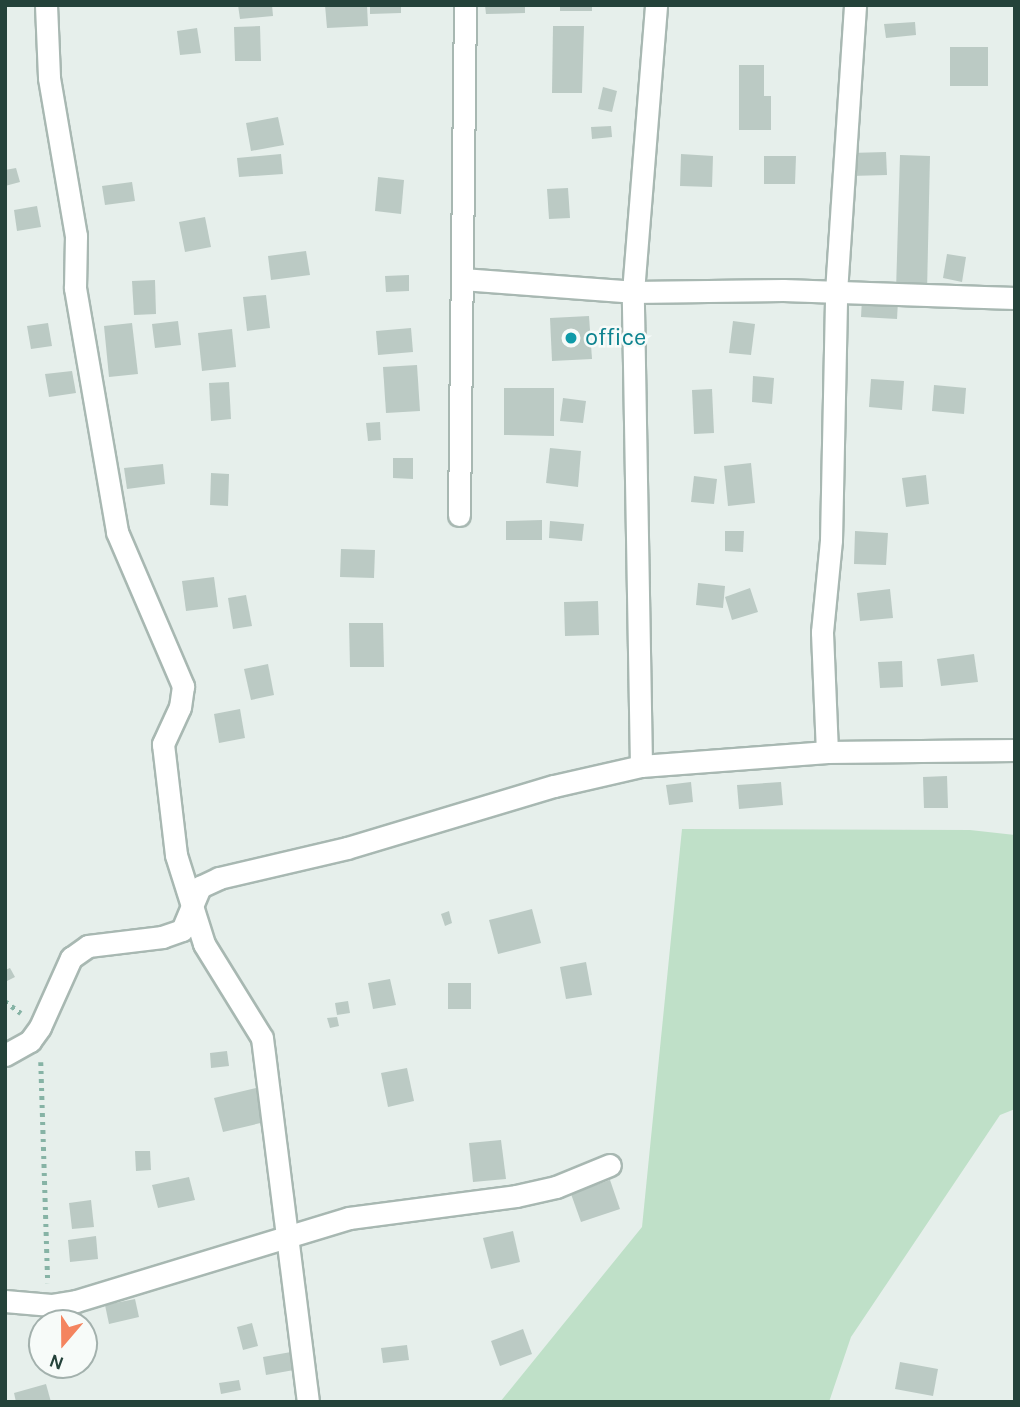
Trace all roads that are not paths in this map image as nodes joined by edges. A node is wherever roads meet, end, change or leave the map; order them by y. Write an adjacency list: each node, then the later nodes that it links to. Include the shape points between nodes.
1 (46, 5): 13 (street, via 50,89 76,236 75,288 117,532 183,686 180,707 163,744 176,855)
2 (465, 5): 5 (street)
3 (656, 5): 6 (street)
4 (855, 5): 7 (street)
5 (462, 279): 6 (street); 9 (street)
6 (633, 292): 7 (street); 12 (street)
7 (836, 292): 8 (street); 11 (street, via 831,540 822,632)
8 (1015, 298)
9 (459, 515)
10 (1015, 750): 11 (street)
11 (827, 752): 12 (street)
12 (641, 766): 13 (street, via 347,848 219,878 200,887)
13 (190, 902): 14 (street, via 182,930 162,937 88,946 71,958 40,1027 30,1041); 16 (street, via 204,944 262,1038)
14 (5, 1055)
15 (610, 1165): 16 (street, via 556,1187 461,1204 380,1211)
16 (288, 1237): 17 (street, via 110,1293 51,1305); 18 (street)
17 (5, 1301)
18 (308, 1402)

